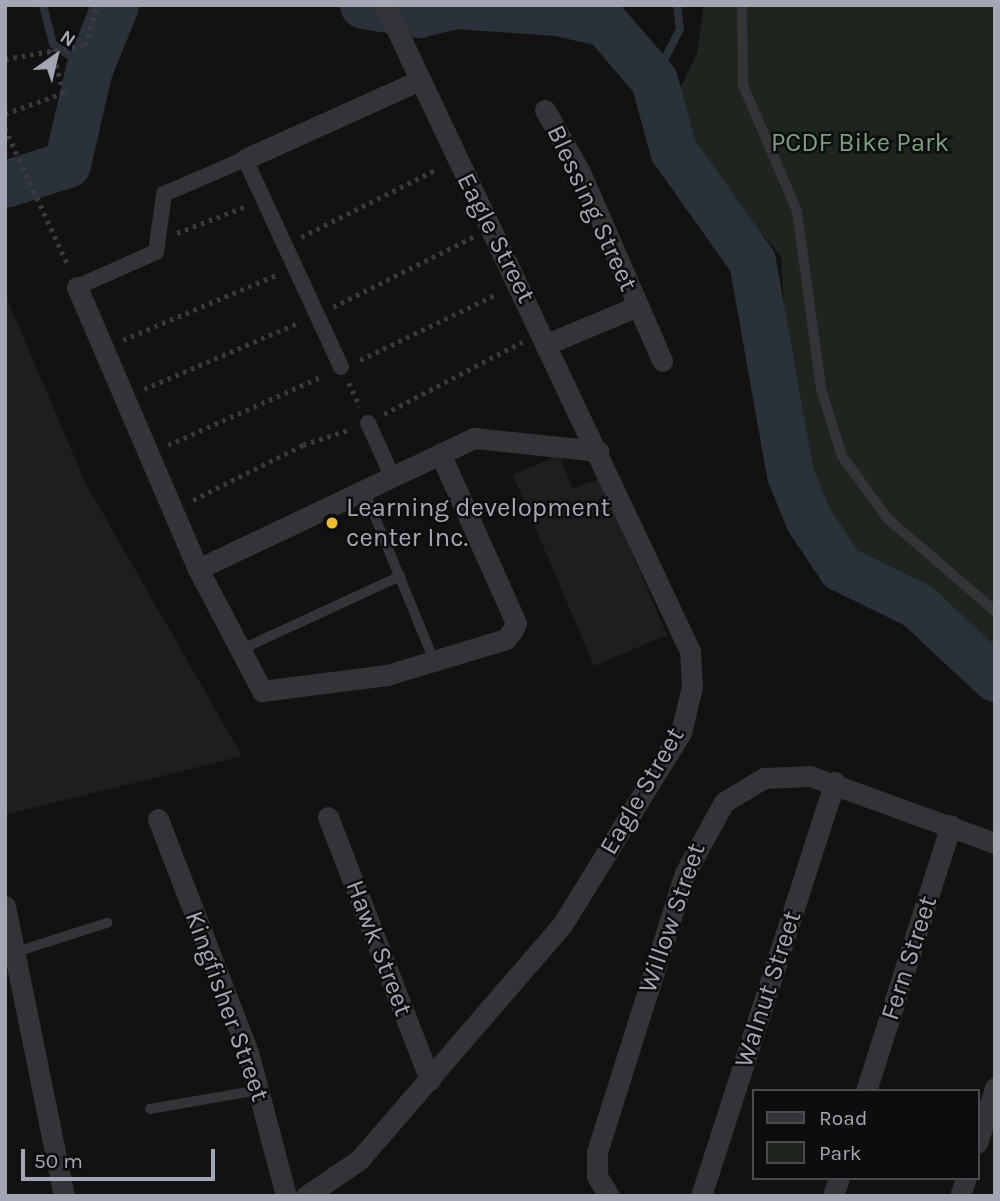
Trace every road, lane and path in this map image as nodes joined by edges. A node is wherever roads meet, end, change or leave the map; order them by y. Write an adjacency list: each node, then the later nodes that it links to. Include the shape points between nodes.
1 (97, 5): 4 (path, via 85,45)
2 (385, 5): 6 (street, Eagle Street)
3 (742, 5): 33 (lane, via 743,85 797,211 821,389 842,456 888,519)
4 (52, 49): 5 (path); 8 (path, via 63,93)
5 (5, 59)
6 (419, 80): 10 (street); 11 (street, Eagle Street)
7 (545, 110): 19 (street, Blessing Street, via 580,172)
8 (5, 114)
9 (5, 128): 14 (path)
10 (245, 159): 12 (street); 16 (street, via 164,194)
11 (457, 159): 13 (street, Eagle Street); 15 (path)
12 (262, 200): 15 (street); 16 (path, via 175,234)
13 (489, 230): 20 (path); 21 (street, Eagle Street)
14 (59, 244)
15 (283, 247): 17 (street)
16 (156, 252): 18 (street)
17 (293, 268): 20 (street); 22 (path)
18 (77, 287): 22 (street)
19 (638, 306): 21 (street, Blessing Street); 23 (street, Blessing Street)
20 (319, 314): 24 (street); 25 (path)
21 (547, 344): 27 (street, Eagle Street)
22 (103, 349): 25 (street)
23 (662, 361)
24 (341, 367): 26 (path)
25 (128, 396): 31 (street)
26 (368, 423): 29 (street)
27 (598, 451): 28 (street, via 494,437); 44 (street, Eagle Street, via 690,651 692,687 681,732 562,925)
28 (440, 453): 29 (street); 35 (street, via 516,623 506,639)
29 (392, 476): 30 (street)
30 (363, 489): 31 (street); 32 (lane)
31 (198, 569): 34 (street)
32 (400, 576): 34 (lane); 35 (lane)
33 (995, 611)
34 (237, 651): 35 (street, via 257,685 270,692)
35 (434, 661)
36 (835, 782): 39 (street, Willow Street); 53 (street, Willow Street, via 786,774 764,778 739,789 706,824 669,917 597,1152 597,1176); 54 (street, Walnut Street)
37 (328, 817): 44 (street, Hawk Street)
38 (158, 819): 47 (street, Kingfisher Street)
39 (951, 825): 40 (street, Willow Street); 46 (street, Fern Street)
40 (995, 843)
41 (5, 906): 43 (street)
42 (107, 923): 43 (lane)
43 (16, 952): 50 (street)
44 (430, 1080): 52 (street, Eagle Street, via 359,1160)
45 (995, 1088): 49 (street)
46 (867, 1089)
47 (259, 1090): 48 (lane); 51 (street, Kingfisher Street)
48 (150, 1109)
49 (979, 1137)
50 (64, 1196)
51 (286, 1196)
52 (306, 1196)
53 (609, 1196)
54 (701, 1196)

